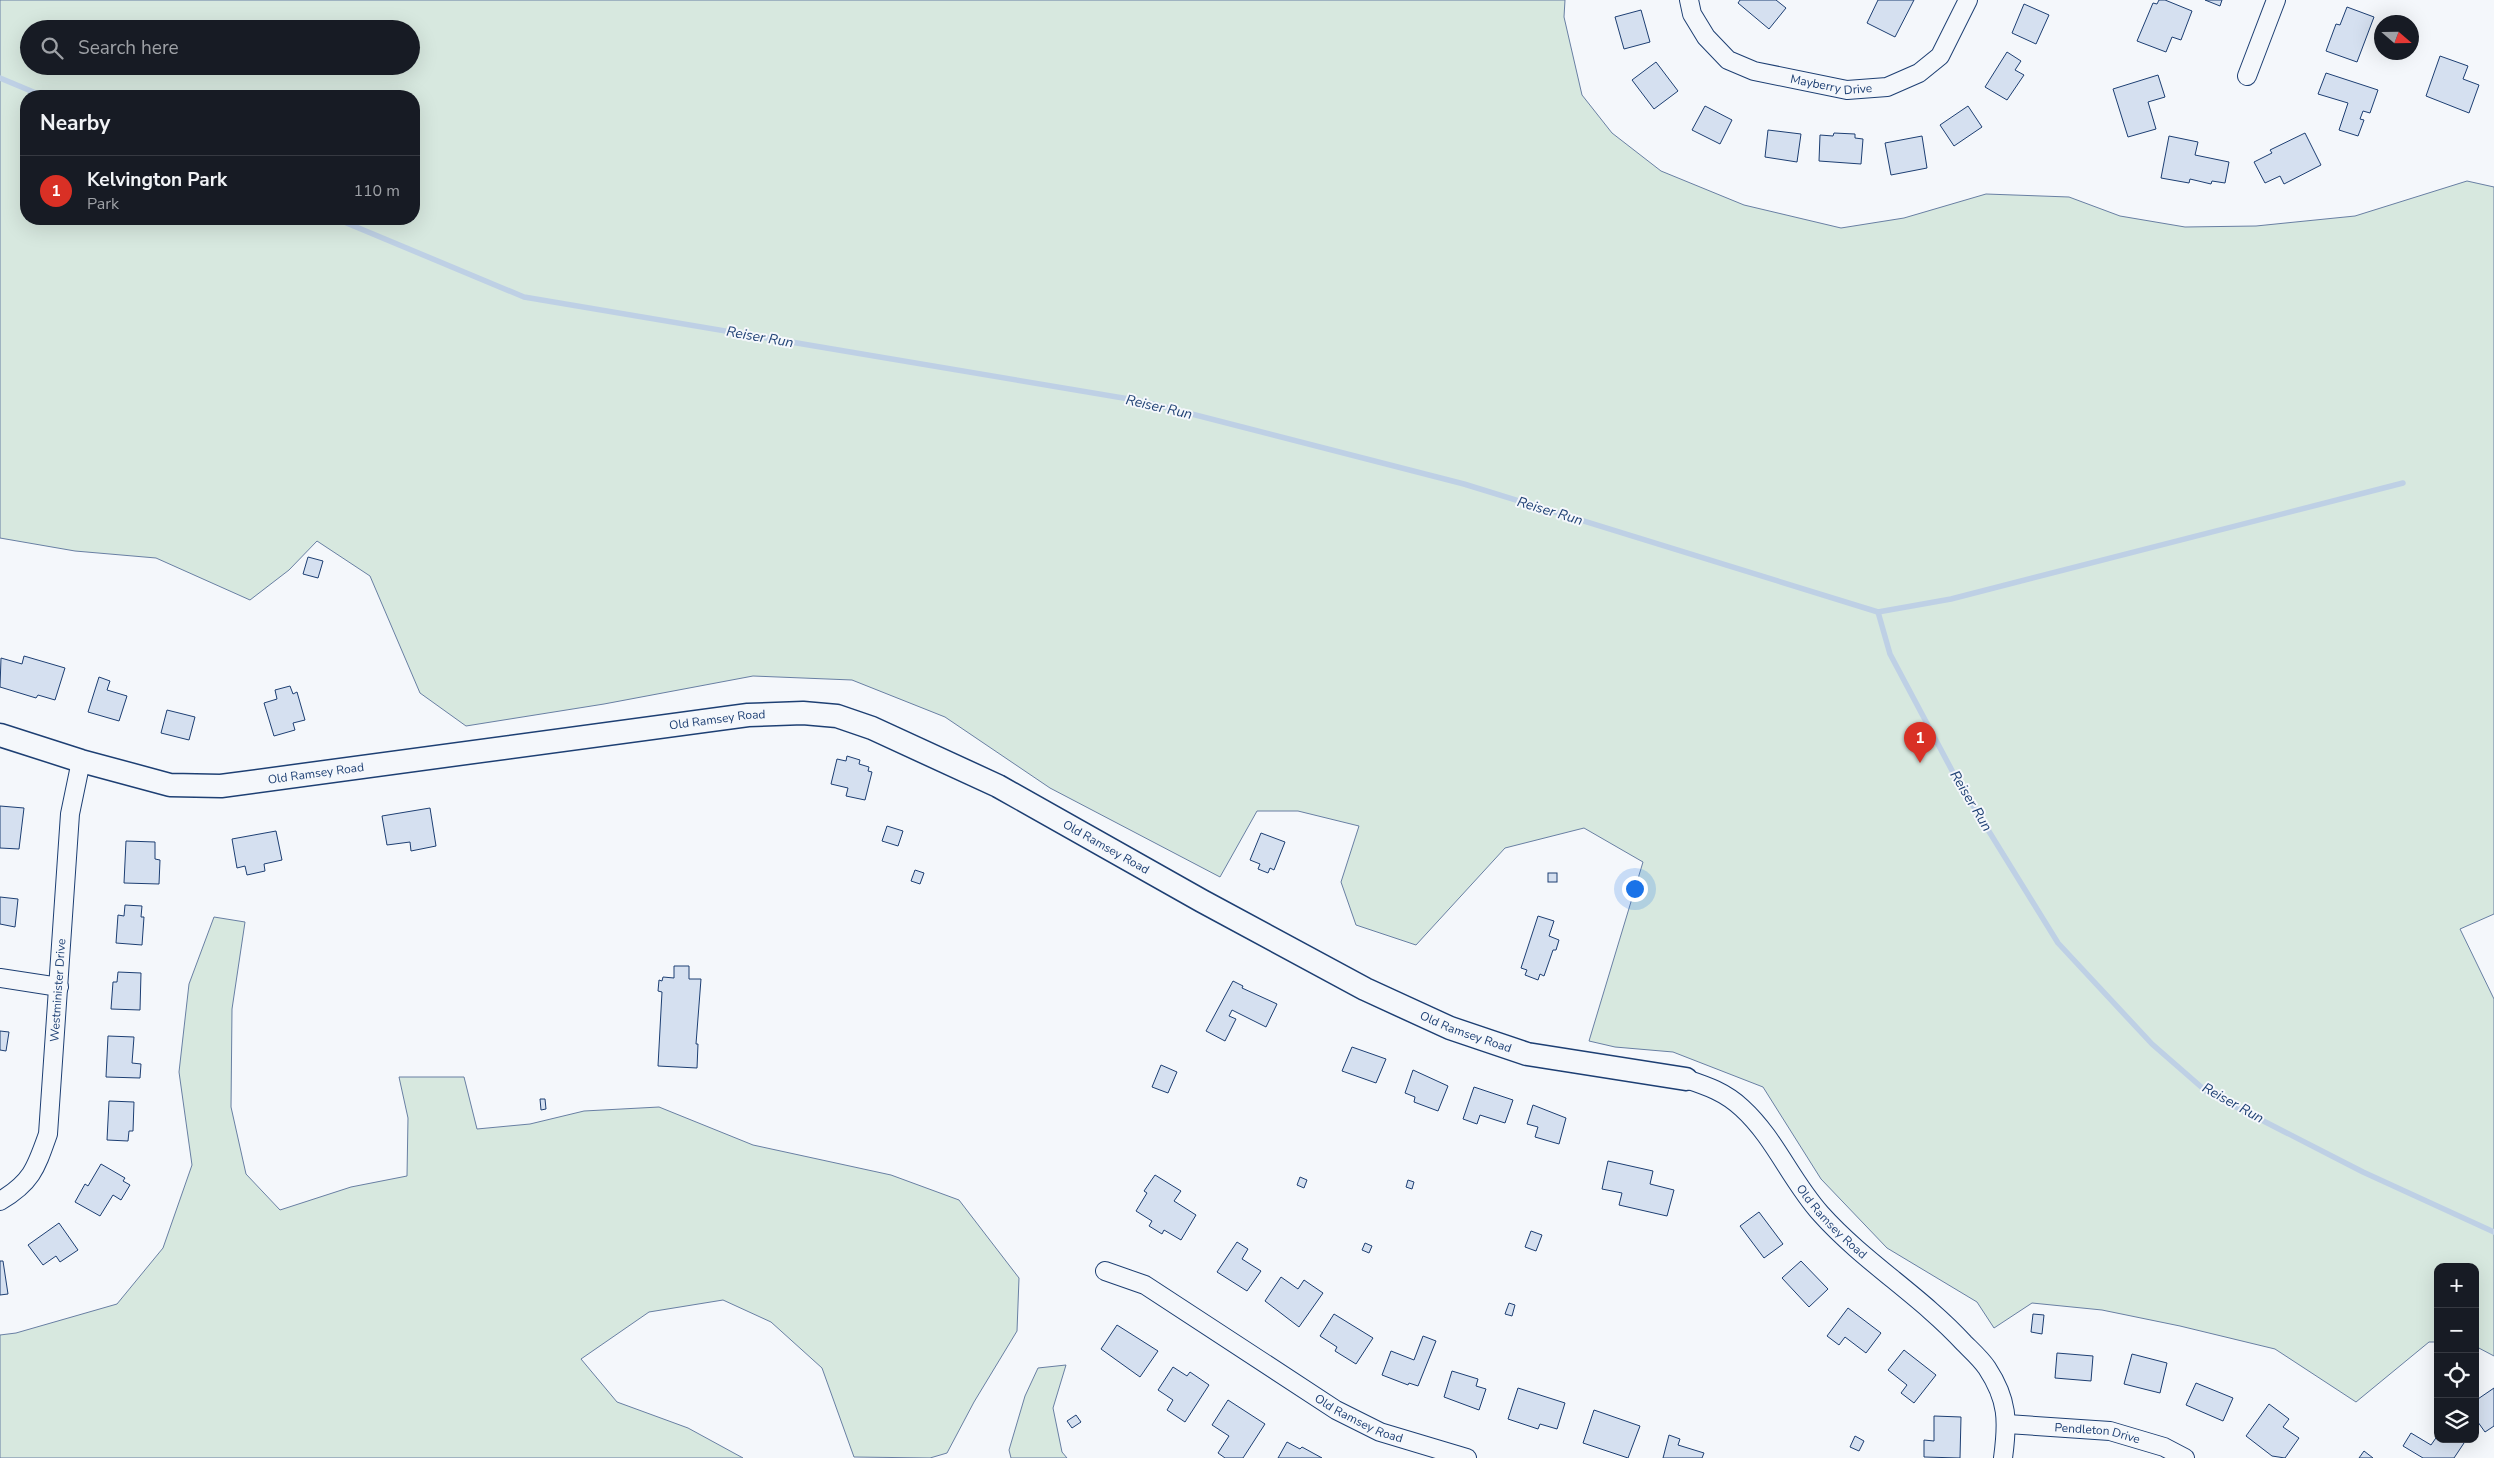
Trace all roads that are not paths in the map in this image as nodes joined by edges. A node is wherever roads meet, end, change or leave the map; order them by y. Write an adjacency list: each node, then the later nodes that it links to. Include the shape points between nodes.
1 (1689, 0): 2 (street, Mayberry Drive, via 1692,14 1706,37 1728,60 1754,71 1847,90 1887,87 1919,73 1940,56)
2 (1968, 0)
3 (2276, 0): 4 (street)
4 (2247, 76)
5 (0, 735): 6 (street, Old Ramsey Road)
6 (82, 761): 8 (street, Westminister Drive, via 70,814); 9 (street, Old Ramsey Road, via 170,785 221,786 748,715 803,713 837,716 872,728 998,786 1356,985 1450,1028 1527,1054)
7 (0, 978): 8 (street)
8 (59, 987): 10 (street, Westminister Drive, via 48,1134 37,1166 20,1189)
9 (1686, 1079): 12 (street, Old Ramsey Road, via 1717,1089 1741,1107 1756,1122 1820,1213 1948,1325 1987,1367 2001,1394)
10 (0, 1202)
11 (1104, 1271): 13 (street, Old Ramsey Road, via 1145,1285 1336,1410 1380,1432)
12 (2007, 1424): 14 (street, Old Ramsey Road); 15 (street, Pendleton Drive, via 2110,1431 2164,1447)
13 (1466, 1458)
14 (2003, 1458)
15 (2185, 1458)

